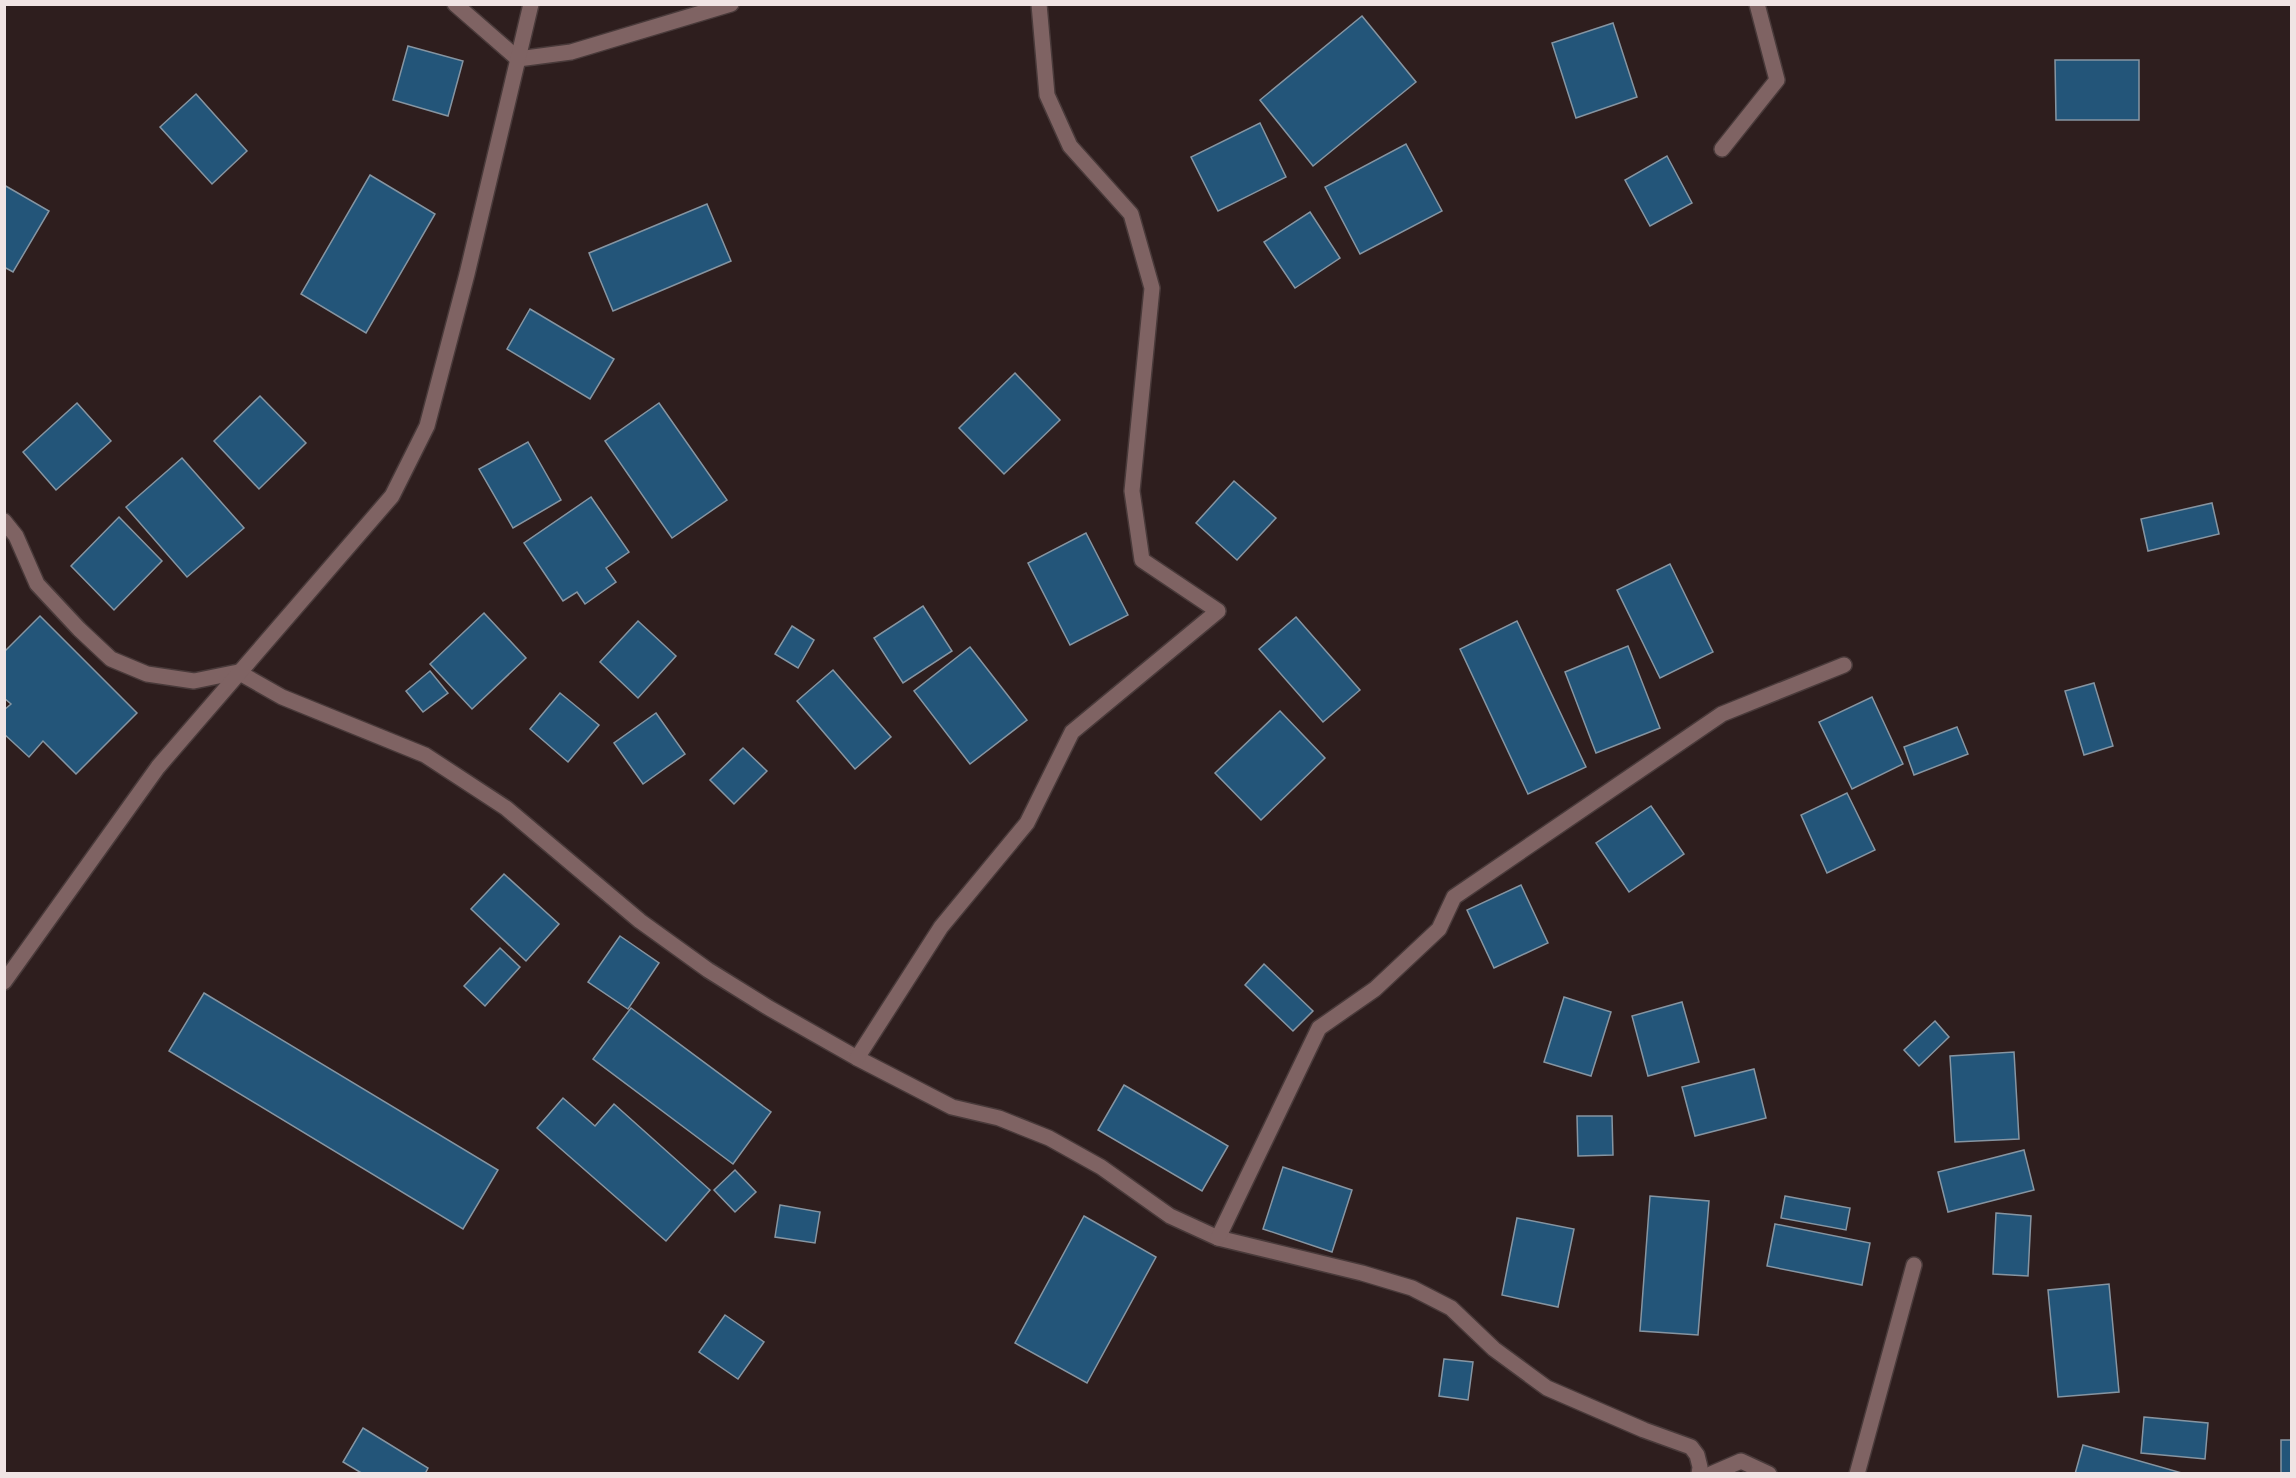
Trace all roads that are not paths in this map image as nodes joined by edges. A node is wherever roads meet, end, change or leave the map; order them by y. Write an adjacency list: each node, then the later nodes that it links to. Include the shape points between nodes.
1 (455, 4): 6 (street)
2 (531, 4): 6 (street)
3 (731, 4): 6 (street, via 571,52)
4 (1039, 4): 12 (street, via 1047,95 1070,146 1131,214 1152,288 1132,491 1142,560 1218,611 1072,732 1027,823 941,927)
5 (1757, 4): 7 (street, via 1777,80)
6 (518, 59): 10 (street, via 427,426 392,496)
7 (1722, 149)
8 (4, 521): 10 (street, via 16,536 37,584 111,659 147,674 194,681)
9 (1844, 665): 13 (street, via 1722,714 1454,897 1439,929 1375,989 1319,1028)
10 (238, 672): 11 (street, via 158,767); 12 (street, via 282,697 425,755 506,808 640,921 708,970)
11 (4, 982)
12 (857, 1058): 13 (street, via 952,1107 999,1118 1049,1138 1101,1167 1170,1216)
13 (1218, 1238): 15 (street, via 1412,1288 1451,1308 1494,1348 1547,1388 1691,1447 1697,1455)
14 (1914, 1264): 18 (street)
15 (1699, 1473)
16 (1711, 1473): 17 (street, via 1742,1461)
17 (1769, 1473)
18 (1857, 1473)

